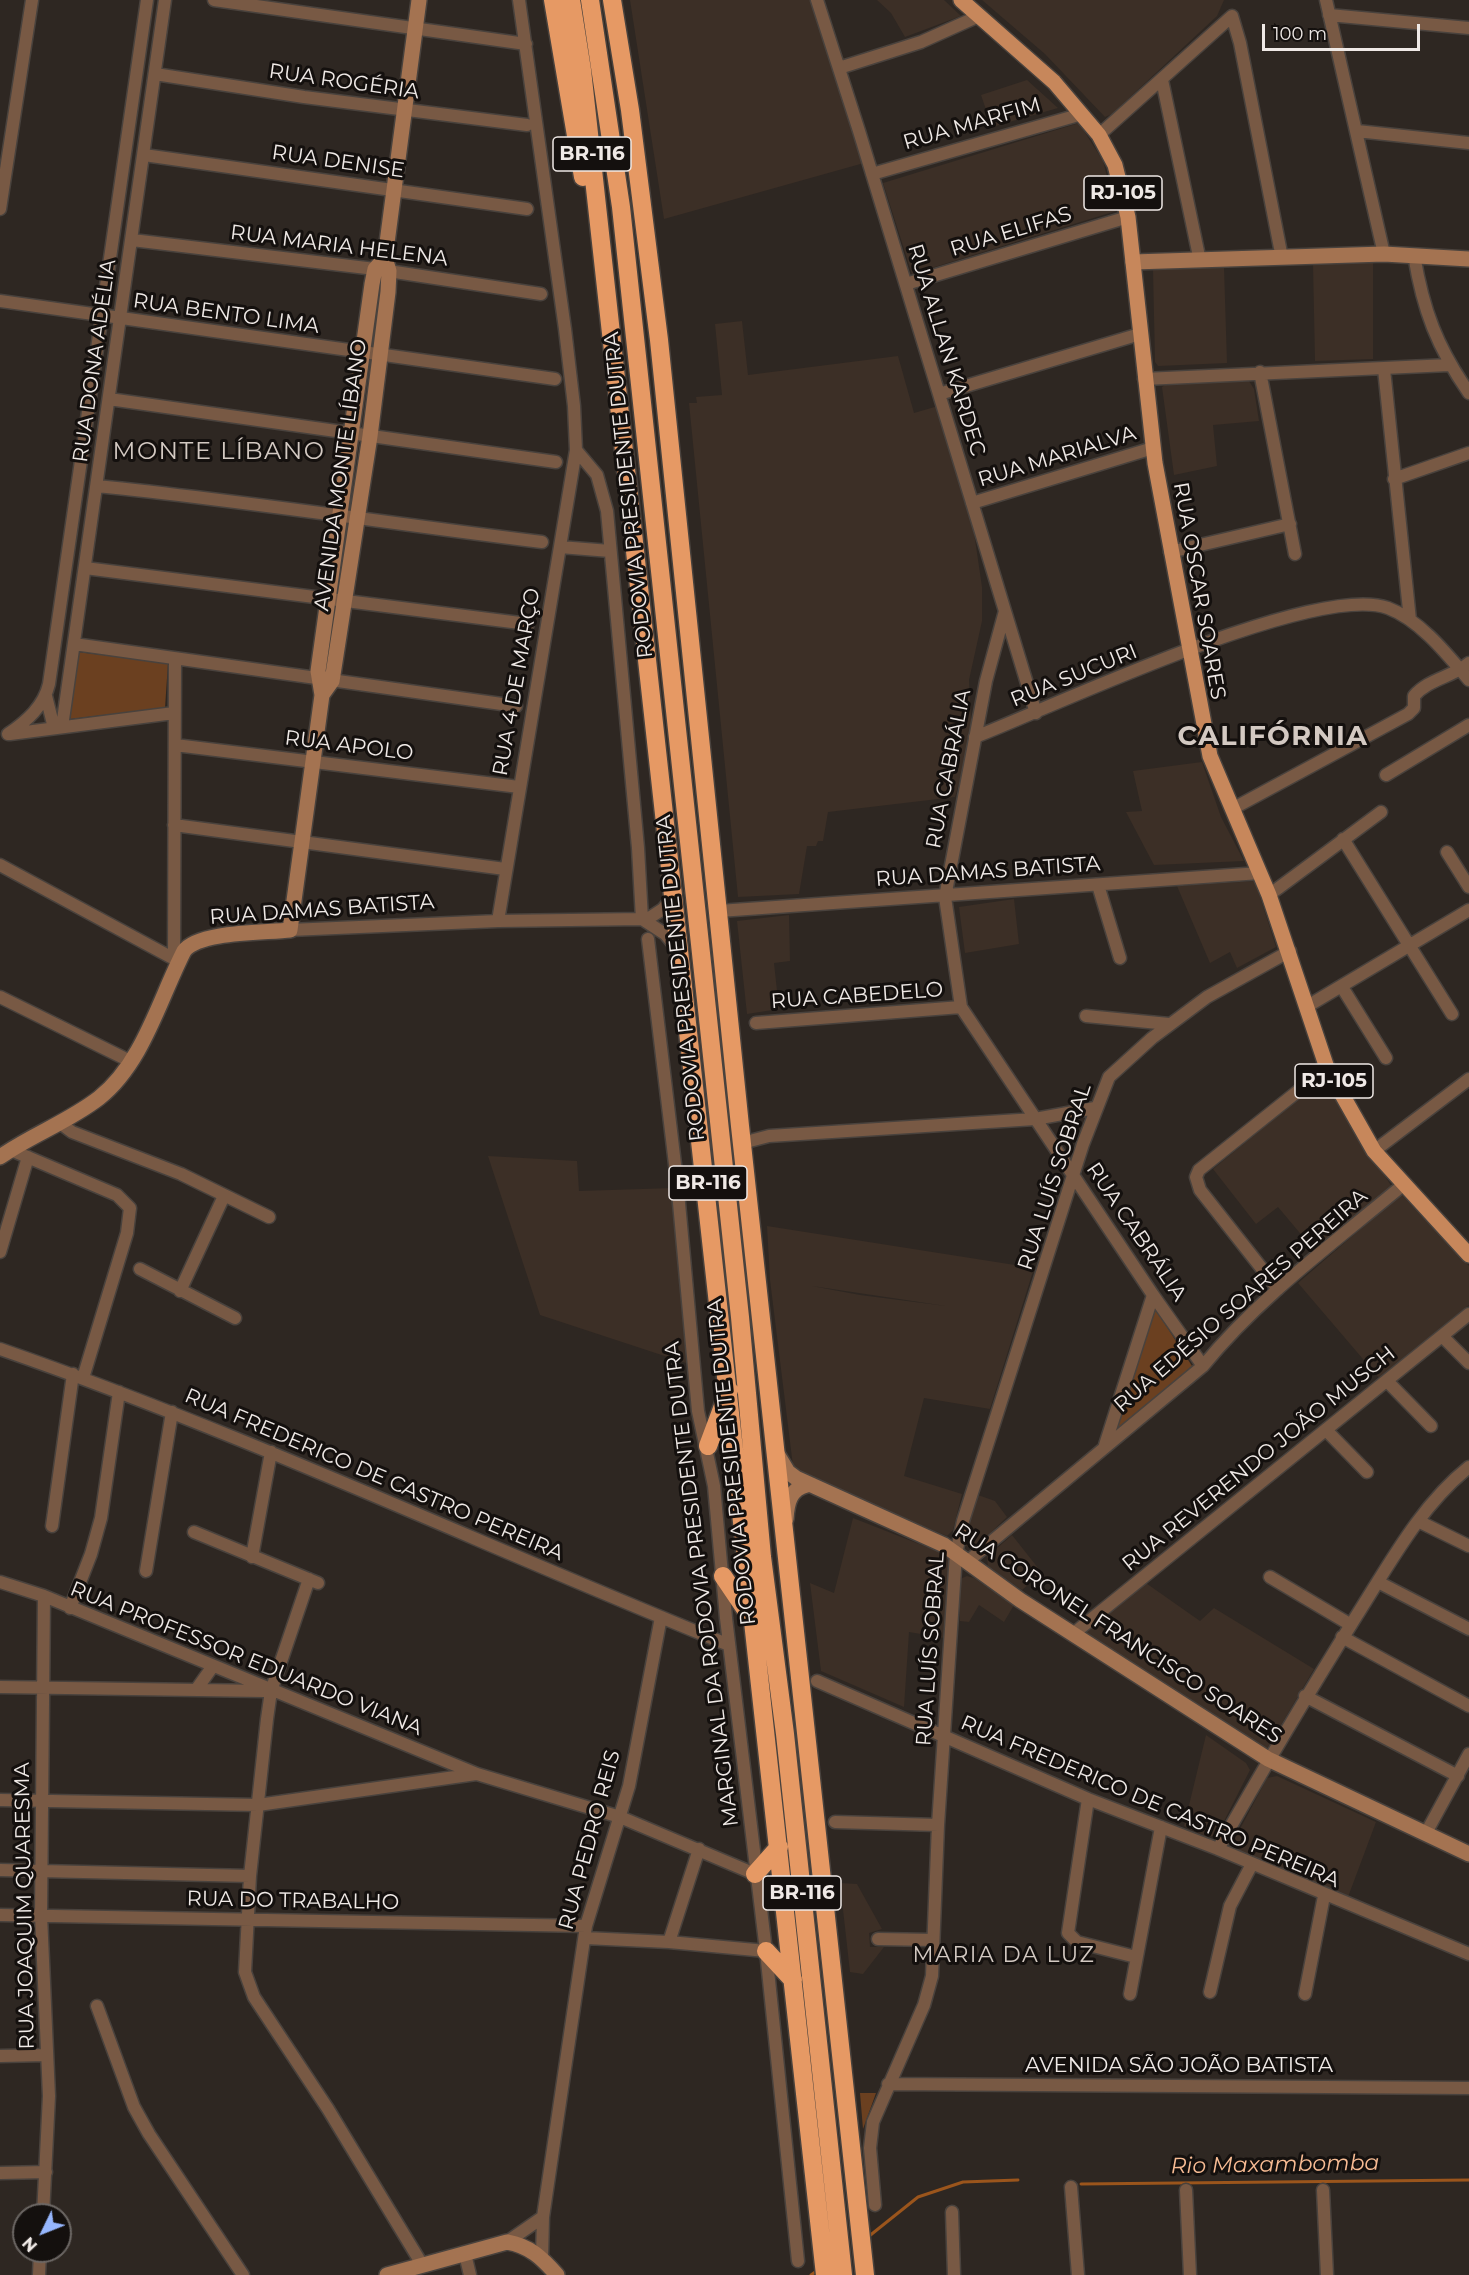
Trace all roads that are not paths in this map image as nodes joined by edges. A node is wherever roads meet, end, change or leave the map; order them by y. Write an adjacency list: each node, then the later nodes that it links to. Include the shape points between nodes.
1 (32, 0): 31 (street)
2 (147, 0): 46 (street, RUA DONA ADÉLIA)
3 (165, 0): 20 (street, RUA DONA ADÉLIA)
4 (214, 0): 17 (street)
5 (419, 0): 17 (street, AVENIDA MONTE LÍBANO)
6 (519, 0): 18 (street, RUA 4 DE MARÇO)
7 (553, 0): 45 (highway, BR-116)
8 (571, 0): 45 (highway, RODOVIA PRESIDENTE DUTRA / BR-116)
9 (590, 0): 264 (highway, RODOVIA PRESIDENTE DUTRA / BR-116, via 626,254 762,1557)
10 (612, 0): 113 (highway, BR-116, via 660,340)
11 (817, 0): 19 (street, RUA ALLAN KARDEC)
12 (961, 0): 15 (main road, RUA OSCAR SOARES / RJ-105)
13 (1326, 0): 14 (street)
14 (1329, 15): 16 (street); 25 (street)
15 (979, 16): 19 (street, via 921,42); 23 (main road, RUA OSCAR SOARES / RJ-105, via 1053,82)
16 (1469, 28)
17 (414, 30): 18 (street); 22 (street, AVENIDA MONTE LÍBANO)
18 (526, 44): 61 (street, RUA 4 DE MARÇO, via 565,329)
19 (839, 68): 29 (street, RUA ALLAN KARDEC)
20 (155, 74): 22 (street, RUA ROGÉRIA); 28 (street, RUA DONA ADÉLIA)
21 (1162, 80): 26 (street); 37 (street, via 1232,16); 39 (street)
22 (404, 110): 24 (street, RUA ROGÉRIA); 30 (street, AVENIDA MONTE LÍBANO)
23 (1082, 114): 26 (main road, RUA OSCAR SOARES / RJ-105); 29 (street, RUA MARFIM)
24 (527, 125)
25 (1357, 131): 27 (street); 35 (street)
26 (1100, 135): 33 (main road, RUA OSCAR SOARES / RJ-105, via 1115,165)
27 (1469, 143)
28 (144, 155): 30 (street, RUA DENISE); 34 (street, RUA DONA ADÉLIA)
29 (872, 174): 42 (street, RUA ALLAN KARDEC)
30 (392, 189): 32 (street, RUA DENISE); 41 (street, AVENIDA MONTE LÍBANO)
31 (0, 209)
32 (527, 209)
33 (1128, 217): 40 (main road, RUA OSCAR SOARES / RJ-105); 42 (street, RUA ELIFAS)
34 (132, 240): 41 (street, RUA MARIA HELENA); 47 (street, RUA DONA ADÉLIA)
35 (1384, 254): 36 (street); 37 (street)
36 (1414, 255): 38 (street); 50 (street, via 1426,313)
37 (1282, 258): 39 (street)
38 (1469, 259)
39 (1200, 261): 40 (street)
40 (1132, 262): 48 (main road, RUA OSCAR SOARES / RJ-105)
41 (383, 266): 43 (street, RUA MARIA HELENA); 49 (street, AVENIDA MONTE LÍBANO)
42 (906, 285): 56 (street, RUA ALLAN KARDEC)
43 (541, 294)
44 (0, 301): 46 (street, RUA BENTO LIMA)
45 (609, 308): 109 (highway, RODOVIA PRESIDENTE DUTRA / BR-116)
46 (101, 317): 47 (street, RUA BENTO LIMA); 86 (street, RUA DONA ADÉLIA)
47 (120, 320): 49 (street, RUA BENTO LIMA); 57 (street, RUA DONA ADÉLIA)
48 (1140, 334): 54 (main road, RUA OSCAR SOARES / RJ-105); 56 (street)
49 (371, 353): 53 (street, RUA BENTO LIMA); 58 (street, AVENIDA MONTE LÍBANO); 59 (street, AVENIDA MONTE LÍBANO)
50 (1449, 365): 51 (street); 55 (street)
51 (1384, 369): 52 (street); 64 (street)
52 (1260, 372): 54 (street); 69 (street)
53 (555, 379)
54 (1144, 379): 60 (main road, RUA OSCAR SOARES / RJ-105)
55 (1469, 393)
56 (939, 394): 66 (street, RUA ALLAN KARDEC)
57 (109, 399): 58 (street); 65 (street, RUA DONA ADÉLIA)
58 (352, 434): 59 (street); 67 (street, AVENIDA MONTE LÍBANO)
59 (370, 436): 63 (street); 68 (street, AVENIDA MONTE LÍBANO)
60 (1153, 448): 66 (street, RUA MARIALVA); 73 (main road, RUA OSCAR SOARES / RJ-105)
61 (576, 450): 71 (street, RUA 4 DE MARÇO); 72 (street, via 600,480)
62 (1469, 453): 64 (street)
63 (556, 462)
64 (1394, 479): 79 (street)
65 (97, 486): 67 (street); 75 (street, RUA DONA ADÉLIA)
66 (972, 503): 78 (street, RUA ALLAN KARDEC)
67 (340, 517): 68 (street); 76 (street, AVENIDA MONTE LÍBANO)
68 (357, 520): 70 (street); 77 (street, AVENIDA MONTE LÍBANO)
69 (1290, 524): 73 (street); 74 (street)
70 (542, 543)
71 (560, 548): 72 (street); 97 (street, RUA 4 DE MARÇO)
72 (610, 551): 114 (street)
73 (1170, 552): 82 (main road, RUA OSCAR SOARES / RJ-105)
74 (1295, 554)
75 (85, 568): 76 (street); 81 (street, RUA DONA ADÉLIA)
76 (327, 598): 77 (street); 85 (street, AVENIDA MONTE LÍBANO)
77 (345, 601): 80 (street); 85 (street, AVENIDA MONTE LÍBANO)
78 (1005, 611): 89 (street, RUA ALLAN KARDEC); 93 (street, RUA CABRÁLIA)
79 (1410, 620): 82 (street, RUA SUCURI, via 1380,606 1333,607); 84 (street, RUA SUCURI)
80 (528, 624)
81 (74, 644): 83 (street); 91 (street, RUA DONA ADÉLIA)
82 (1188, 650): 89 (street, RUA SUCURI); 98 (main road, RUA OSCAR SOARES / RJ-105, via 1204,737)
83 (175, 659): 85 (street); 88 (street)
84 (1466, 671): 98 (street, via 1420,690 1408,714)
85 (325, 681): 87 (street); 95 (street, AVENIDA MONTE LÍBANO)
86 (46, 696): 91 (street, RUA DONA ADÉLIA); 92 (street, via 29,717)
87 (516, 706)
88 (174, 713): 91 (street); 94 (street)
89 (1036, 713): 93 (street, RUA SUCURI)
90 (1469, 725): 96 (street)
91 (58, 728): 92 (street)
92 (4, 735)
93 (975, 737): 111 (street, RUA CABRÁLIA)
94 (174, 745): 95 (street, RUA APOLO); 100 (street)
95 (313, 761): 97 (street, RUA APOLO); 102 (street, AVENIDA MONTE LÍBANO)
96 (1386, 775)
97 (519, 787): 105 (street, RUA 4 DE MARÇO)
98 (1232, 809): 106 (main road, RUA OSCAR SOARES / RJ-105)
99 (1381, 812): 101 (street)
100 (174, 825): 102 (street); 122 (street)
101 (1343, 839): 110 (street); 118 (street)
102 (303, 843): 105 (street); 116 (street, AVENIDA MONTE LÍBANO)
103 (1447, 852): 108 (street)
104 (0, 865): 122 (street)
105 (505, 869): 115 (street, RUA 4 DE MARÇO)
106 (1260, 873): 107 (street, RUA DAMAS BATISTA); 110 (main road, RUA OSCAR SOARES / RJ-105)
107 (1098, 885): 111 (street, RUA DAMAS BATISTA); 121 (street)
108 (1469, 886)
109 (675, 893): 114 (street, via 663,909); 120 (highway, RODOVIA PRESIDENTE DUTRA / BR-116)
110 (1269, 895): 119 (main road, RUA OSCAR SOARES / RJ-105)
111 (945, 897): 113 (street, RUA DAMAS BATISTA); 126 (street, RUA CABRÁLIA)
112 (1469, 910): 118 (street)
113 (719, 911): 138 (highway, BR-116)
114 (644, 920): 115 (street, RUA DAMAS BATISTA); 120 (street, via 665,934)
115 (498, 921): 116 (street, RUA DAMAS BATISTA)
116 (290, 930): 122 (street, RUA DAMAS BATISTA, via 197,940)
117 (648, 939): 166 (street, MARGINAL DA RODOVIA PRESIDENTE DUTRA, via 677,1181 698,1411)
118 (1410, 945): 123 (street); 127 (street)
119 (1290, 951): 125 (main road, RUA OSCAR SOARES / RJ-105); 130 (street, RUA LUÍS SOBRAL, via 1240,976)
120 (680, 952): 160 (highway, RODOVIA PRESIDENTE DUTRA / BR-116)
121 (1120, 958)
122 (176, 960): 132 (street, RUA DAMAS BATISTA, via 154,1017)
123 (1342, 987): 125 (street); 131 (street)
124 (0, 997): 132 (street)
125 (1306, 1007): 133 (main road, RUA OSCAR SOARES / RJ-105)
126 (961, 1008): 129 (street, RUA CABEDELO); 136 (street, RUA CABRÁLIA)
127 (1452, 1014)
128 (1086, 1016): 130 (street)
129 (756, 1023)
130 (1169, 1024): 135 (street, RUA LUÍS SOBRAL, via 1109,1077)
131 (1386, 1058)
132 (130, 1061): 137 (street, RUA DAMAS BATISTA, via 105,1093)
133 (1327, 1068): 139 (main road, RUA OSCAR SOARES / RJ-105); 149 (street, via 1238,1137 1196,1177 1200,1190)
134 (1469, 1080): 139 (street)
135 (1095, 1108): 136 (street); 142 (street, RUA LUÍS SOBRAL)
136 (1035, 1119): 138 (street, via 769,1136); 142 (street, RUA CABRÁLIA)
137 (60, 1123): 140 (street, RUA DAMAS BATISTA); 144 (street, via 72,1132 150,1161)
138 (742, 1143): 167 (highway, BR-116)
139 (1374, 1151): 143 (main road, RUA OSCAR SOARES / RJ-105)
140 (5, 1154): 141 (street)
141 (28, 1157): 146 (street); 158 (street, via 117,1195 130,1208 127,1233)
142 (1075, 1176): 151 (street, RUA CABRÁLIA); 178 (street, RUA LUÍS SOBRAL, via 963,1521)
143 (1403, 1185): 147 (main road, RUA OSCAR SOARES / RJ-105); 149 (street, RUA EDÉSIO SOARES PEREIRA)
144 (224, 1196): 145 (street); 150 (street)
145 (269, 1217)
146 (0, 1252)
147 (1469, 1255)
148 (140, 1269): 150 (street)
149 (1278, 1289): 157 (street, RUA EDÉSIO SOARES PEREIRA)
150 (180, 1291): 153 (street)
151 (1153, 1295): 157 (street, RUA CABRÁLIA); 165 (street)
152 (1469, 1314): 154 (street, RUA REVERENDO JOÃO MUSCH)
153 (235, 1318)
154 (1442, 1336): 156 (street); 159 (street, RUA REVERENDO JOÃO MUSCH)
155 (0, 1349): 158 (street, RUA FREDERICO DE CASTRO PEREIRA)
156 (1469, 1363)
157 (1203, 1366): 165 (street, RUA EDÉSIO SOARES PEREIRA)
158 (78, 1376): 161 (street, RUA FREDERICO DE CASTRO PEREIRA); 173 (street)
159 (1388, 1382): 163 (street); 164 (street, RUA REVERENDO JOÃO MUSCH)
160 (730, 1388): 166 (highway); 187 (highway, RODOVIA PRESIDENTE DUTRA / BR-116)
161 (119, 1392): 162 (street, RUA FREDERICO DE CASTRO PEREIRA); 185 (street, via 101,1518)
162 (172, 1412): 168 (street, RUA FREDERICO DE CASTRO PEREIRA); 179 (street)
163 (1431, 1426)
164 (1326, 1430): 170 (street); 190 (street, RUA REVERENDO JOÃO MUSCH)
165 (1105, 1445): 178 (street, RUA EDÉSIO SOARES PEREIRA)
166 (708, 1446): 180 (street, MARGINAL DA RODOVIA PRESIDENTE DUTRA)
167 (776, 1451): 171 (street, RUA CORONEL FRANCISCO SOARES, via 788,1472); 174 (highway, BR-116)
168 (271, 1452): 177 (street); 186 (street, RUA FREDERICO DE CASTRO PEREIRA)
169 (1469, 1467): 172 (street, via 1446,1486)
170 (1367, 1472)
171 (807, 1485): 174 (street, via 790,1497); 178 (street, RUA CORONEL FRANCISCO SOARES, via 938,1541)
172 (1418, 1521): 176 (street); 183 (street)
173 (52, 1526)
174 (785, 1530): 258 (highway, BR-116)
175 (194, 1532): 177 (street)
176 (1469, 1546)
177 (252, 1557): 198 (street, via 313,1581)
178 (961, 1558): 190 (street, RUA CORONEL FRANCISCO SOARES); 201 (street, RUA LUÍS SOBRAL)
179 (146, 1571)
180 (723, 1576): 187 (highway); 192 (street, MARGINAL DA RODOVIA PRESIDENTE DUTRA)
181 (1270, 1577): 188 (street)
182 (0, 1582): 184 (street, RUA PROFESSOR EDUARDO VIANA)
183 (1378, 1582): 188 (street); 189 (street)
184 (44, 1596): 185 (street, RUA PROFESSOR EDUARDO VIANA); 196 (street, RUA JOAQUIM QUARESMA)
185 (70, 1608): 193 (street, RUA PROFESSOR EDUARDO VIANA)
186 (661, 1617): 192 (street, RUA FREDERICO DE CASTRO PEREIRA); 210 (street, RUA PEDRO REIS)
187 (755, 1623): 215 (highway, RODOVIA PRESIDENTE DUTRA / BR-116)
188 (1351, 1625): 191 (street)
189 (1469, 1629)
190 (1073, 1634): 203 (street, RUA CORONEL FRANCISCO SOARES)
191 (1342, 1637): 199 (street); 200 (street)
192 (729, 1645): 222 (street, MARGINAL DA RODOVIA PRESIDENTE DUTRA)
193 (213, 1666): 197 (street); 198 (street, RUA PROFESSOR EDUARDO VIANA)
194 (817, 1681): 201 (street, RUA FREDERICO DE CASTRO PEREIRA)
195 (0, 1687): 196 (street)
196 (43, 1687): 197 (street); 208 (street, RUA JOAQUIM QUARESMA)
197 (196, 1690): 198 (street)
198 (271, 1691): 204 (street, RUA PROFESSOR EDUARDO VIANA); 209 (street)
199 (1305, 1696): 203 (street); 205 (street)
200 (1469, 1706)
201 (945, 1737): 206 (street, RUA FREDERICO DE CASTRO PEREIRA); 212 (street, RUA LUÍS SOBRAL)
202 (1469, 1754): 205 (street)
203 (1269, 1759): 214 (street, RUA CORONEL FRANCISCO SOARES); 217 (street)
204 (477, 1774): 209 (street); 210 (street, RUA PROFESSOR EDUARDO VIANA)
205 (1458, 1776): 214 (street)
206 (1088, 1799): 213 (street, RUA FREDERICO DE CASTRO PEREIRA); 234 (street, via 1068,1933 1077,1942)
207 (0, 1800): 208 (street)
208 (42, 1800): 209 (street); 221 (street, RUA JOAQUIM QUARESMA)
209 (258, 1805): 223 (street)
210 (620, 1817): 216 (street, RUA PROFESSOR EDUARDO VIANA); 228 (street, RUA PEDRO REIS)
211 (835, 1822): 212 (street)
212 (938, 1825): 230 (street, RUA LUÍS SOBRAL)
213 (1161, 1827): 217 (street, RUA FREDERICO DE CASTRO PEREIRA); 234 (street)
214 (1426, 1833): 218 (street, RUA CORONEL FRANCISCO SOARES)
215 (779, 1847): 222 (highway); 235 (highway, RODOVIA PRESIDENTE DUTRA / BR-116)
216 (699, 1849): 222 (street, RUA PROFESSOR EDUARDO VIANA); 231 (street)
217 (1218, 1849): 219 (street, RUA FREDERICO DE CASTRO PEREIRA)
218 (1469, 1854)
219 (1252, 1864): 224 (street, RUA FREDERICO DE CASTRO PEREIRA); 236 (street, via 1230,1906)
220 (0, 1870): 221 (street)
221 (41, 1870): 223 (street); 226 (street, RUA JOAQUIM QUARESMA)
222 (755, 1874): 232 (street, MARGINAL DA RODOVIA PRESIDENTE DUTRA)
223 (250, 1876): 227 (street)
224 (1324, 1896): 233 (street, RUA FREDERICO DE CASTRO PEREIRA); 238 (street)
225 (0, 1915): 226 (street, RUA DO TRABALHO)
226 (41, 1915): 227 (street, RUA DO TRABALHO); 240 (street, RUA JOAQUIM QUARESMA)
227 (248, 1920): 228 (street, RUA DO TRABALHO); 257 (street, via 248,1986)
228 (586, 1932): 231 (street, RUA DO TRABALHO); 252 (street, RUA PEDRO REIS)
229 (878, 1939): 230 (street)
230 (933, 1940): 242 (street, RUA LUÍS SOBRAL, via 928,1994)
231 (669, 1942): 232 (street, RUA DO TRABALHO)
232 (766, 1951): 235 (highway); 256 (street, MARGINAL DA RODOVIA PRESIDENTE DUTRA)
233 (1469, 1954)
234 (1136, 1957): 237 (street)
235 (793, 1980): 263 (highway, RODOVIA PRESIDENTE DUTRA / BR-116)
236 (1210, 1992)
237 (1130, 1994)
238 (1305, 1994)
239 (97, 2006): 259 (street, via 134,2107)
240 (47, 2055): 241 (street); 244 (street, RUA JOAQUIM QUARESMA)
241 (0, 2056)
242 (888, 2084): 243 (street, AVENIDA SÃO JOÃO BATISTA); 250 (street, RUA LUÍS SOBRAL, via 870,2138)
243 (1469, 2088)
244 (46, 2172): 245 (street); 249 (street, RUA JOAQUIM QUARESMA)
245 (0, 2173)
246 (1071, 2187): 266 (street)
247 (1186, 2190): 267 (street)
248 (1323, 2190): 268 (street)
249 (44, 2203)
250 (875, 2205)
251 (952, 2212): 265 (street)
252 (543, 2217): 253 (street); 255 (street, RUA PEDRO REIS)
253 (507, 2242): 254 (street); 255 (street, via 526,2247)
254 (465, 2254): 257 (street); 261 (street)
255 (542, 2258): 262 (street)
256 (798, 2261)
257 (423, 2266): 260 (street)
258 (865, 2268)
259 (243, 2275)
260 (387, 2275)
261 (470, 2275)
262 (557, 2275)
263 (825, 2275)
264 (843, 2275)
265 (954, 2275)
266 (1078, 2275)
267 (1190, 2275)
268 (1327, 2275)

